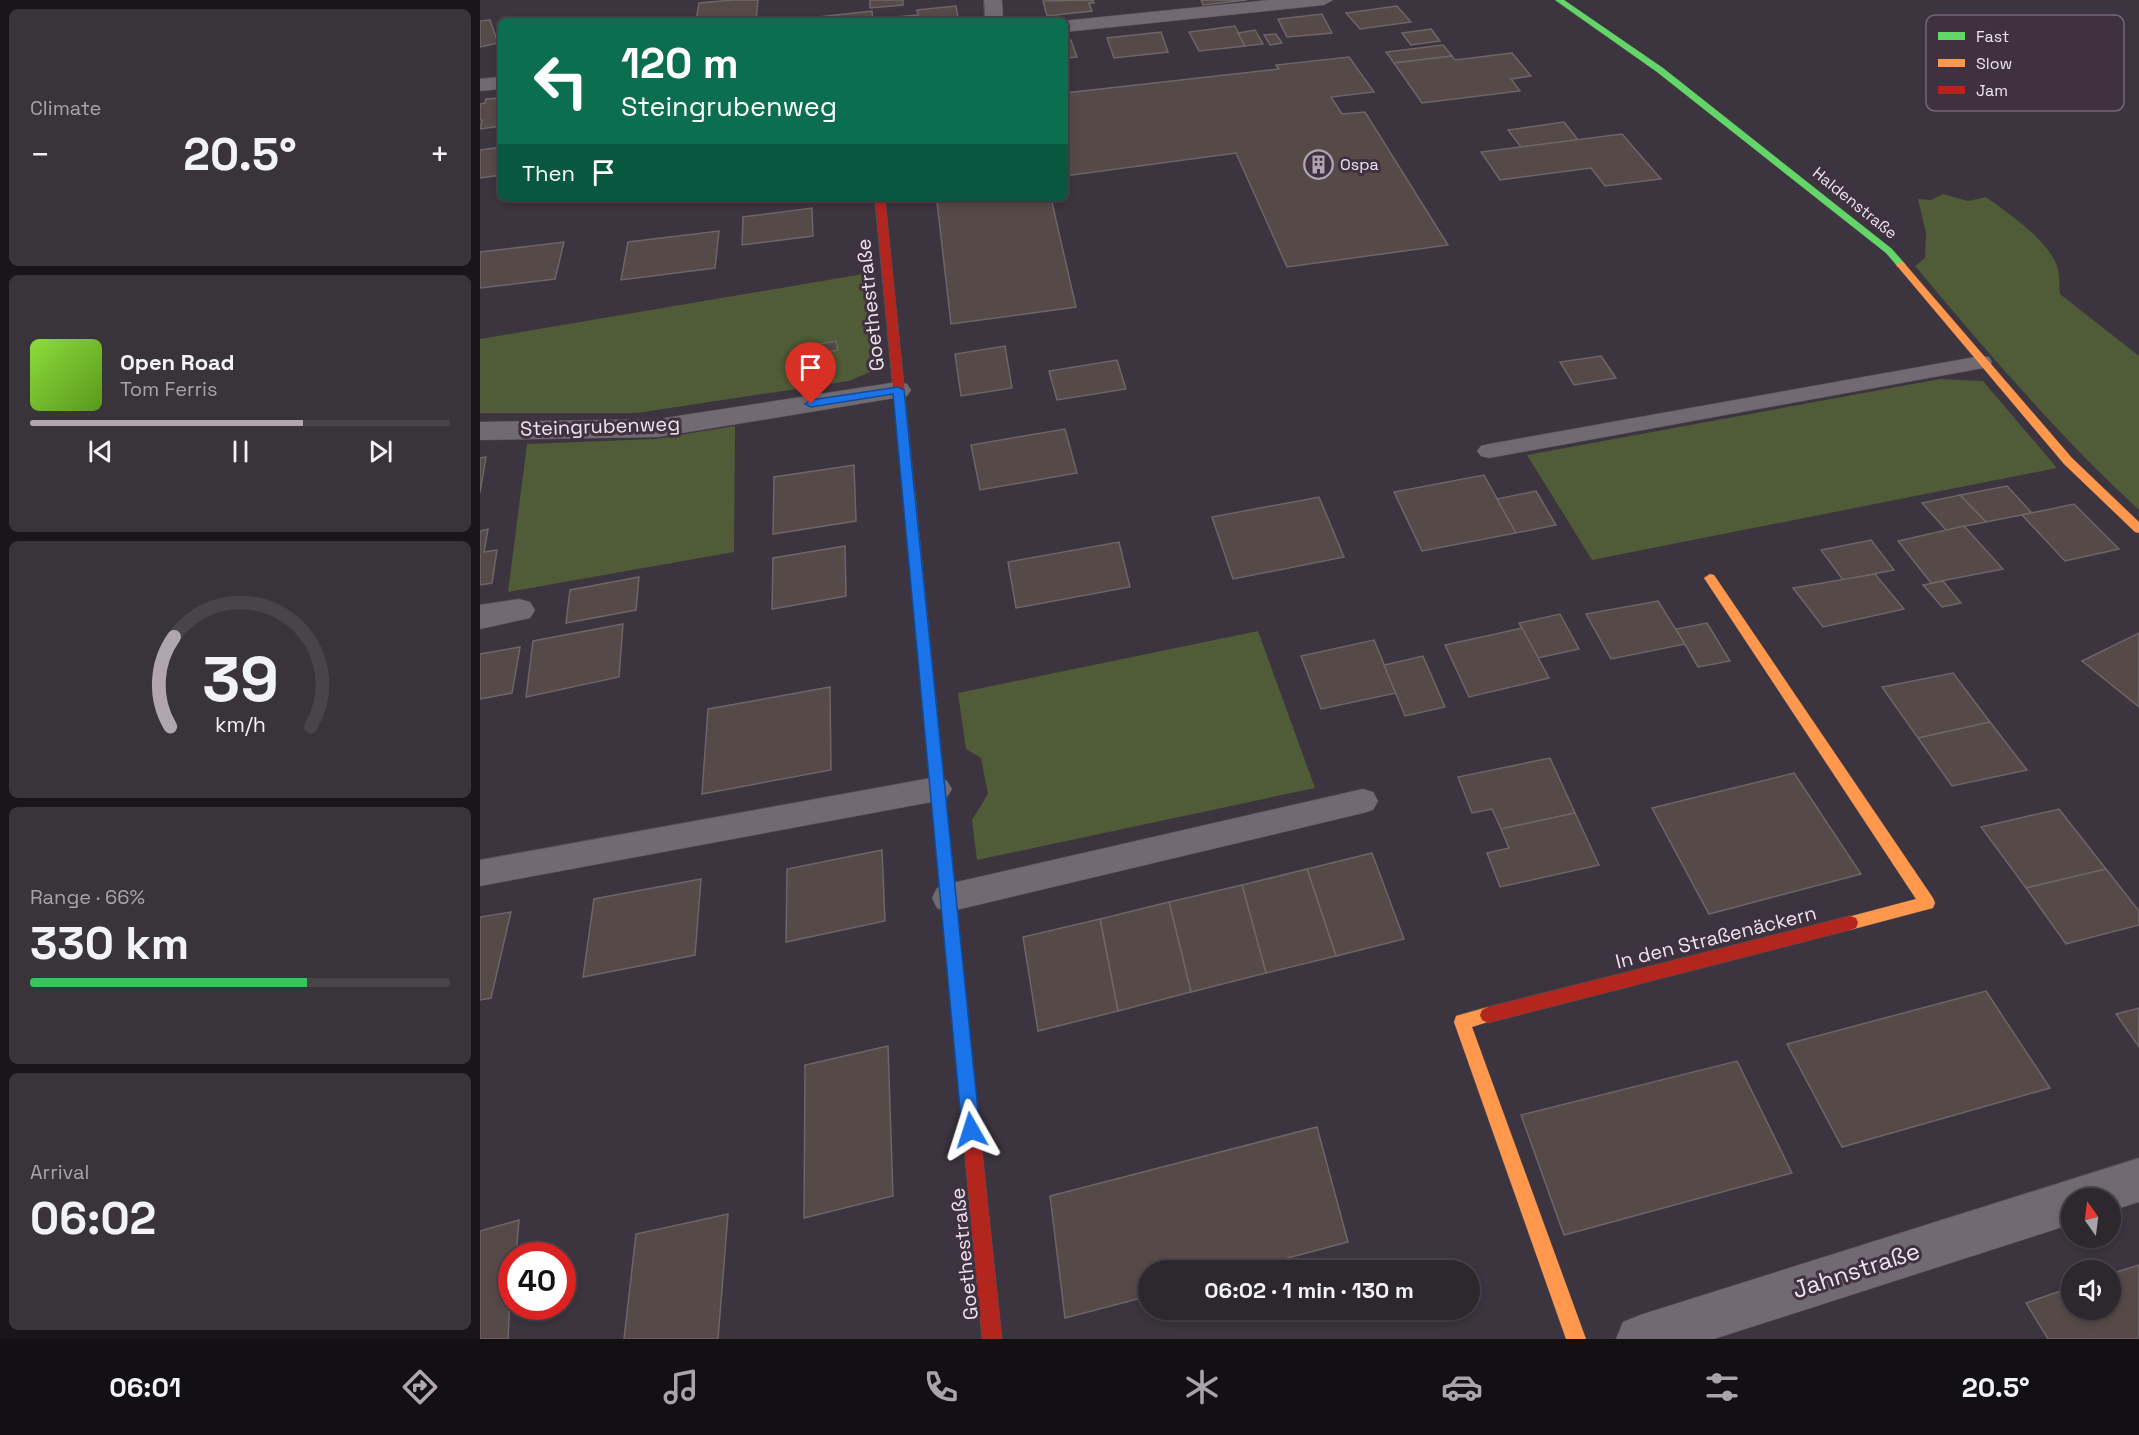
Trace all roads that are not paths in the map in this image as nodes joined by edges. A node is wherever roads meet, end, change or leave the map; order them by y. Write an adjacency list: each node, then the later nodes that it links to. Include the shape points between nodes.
1 (993, 0): 4 (street)
2 (1324, 0): 5 (street)
3 (1559, 0): 9 (street, Haldenstraße, via 1660,70 1889,250)
4 (994, 18)
5 (1068, 26)
6 (498, 83): 7 (street)
7 (480, 85)
8 (880, 201): 10 (street, Goethestraße)
9 (1981, 362): 12 (lane); 13 (street, Haldenstraße, via 2068,461)
10 (898, 390): 11 (street, Steingrubenweg, via 658,428); 17 (street, Goethestraße)
11 (480, 431)
12 (1489, 451)
13 (2139, 529)
14 (1710, 578): 25 (street, In den Straßenäckern, via 1927,903 1462,1022)
15 (519, 610): 16 (street)
16 (480, 617)
17 (937, 789): 19 (lane); 20 (street, Goethestraße)
18 (1363, 801): 20 (lane)
19 (480, 873)
20 (948, 898): 24 (street, Goethestraße)
21 (2139, 1180): 22 (street)
22 (2113, 1188)
23 (2061, 1205): 26 (street, Jahnstraße)
24 (992, 1339)
25 (1576, 1339)
26 (1640, 1339)

